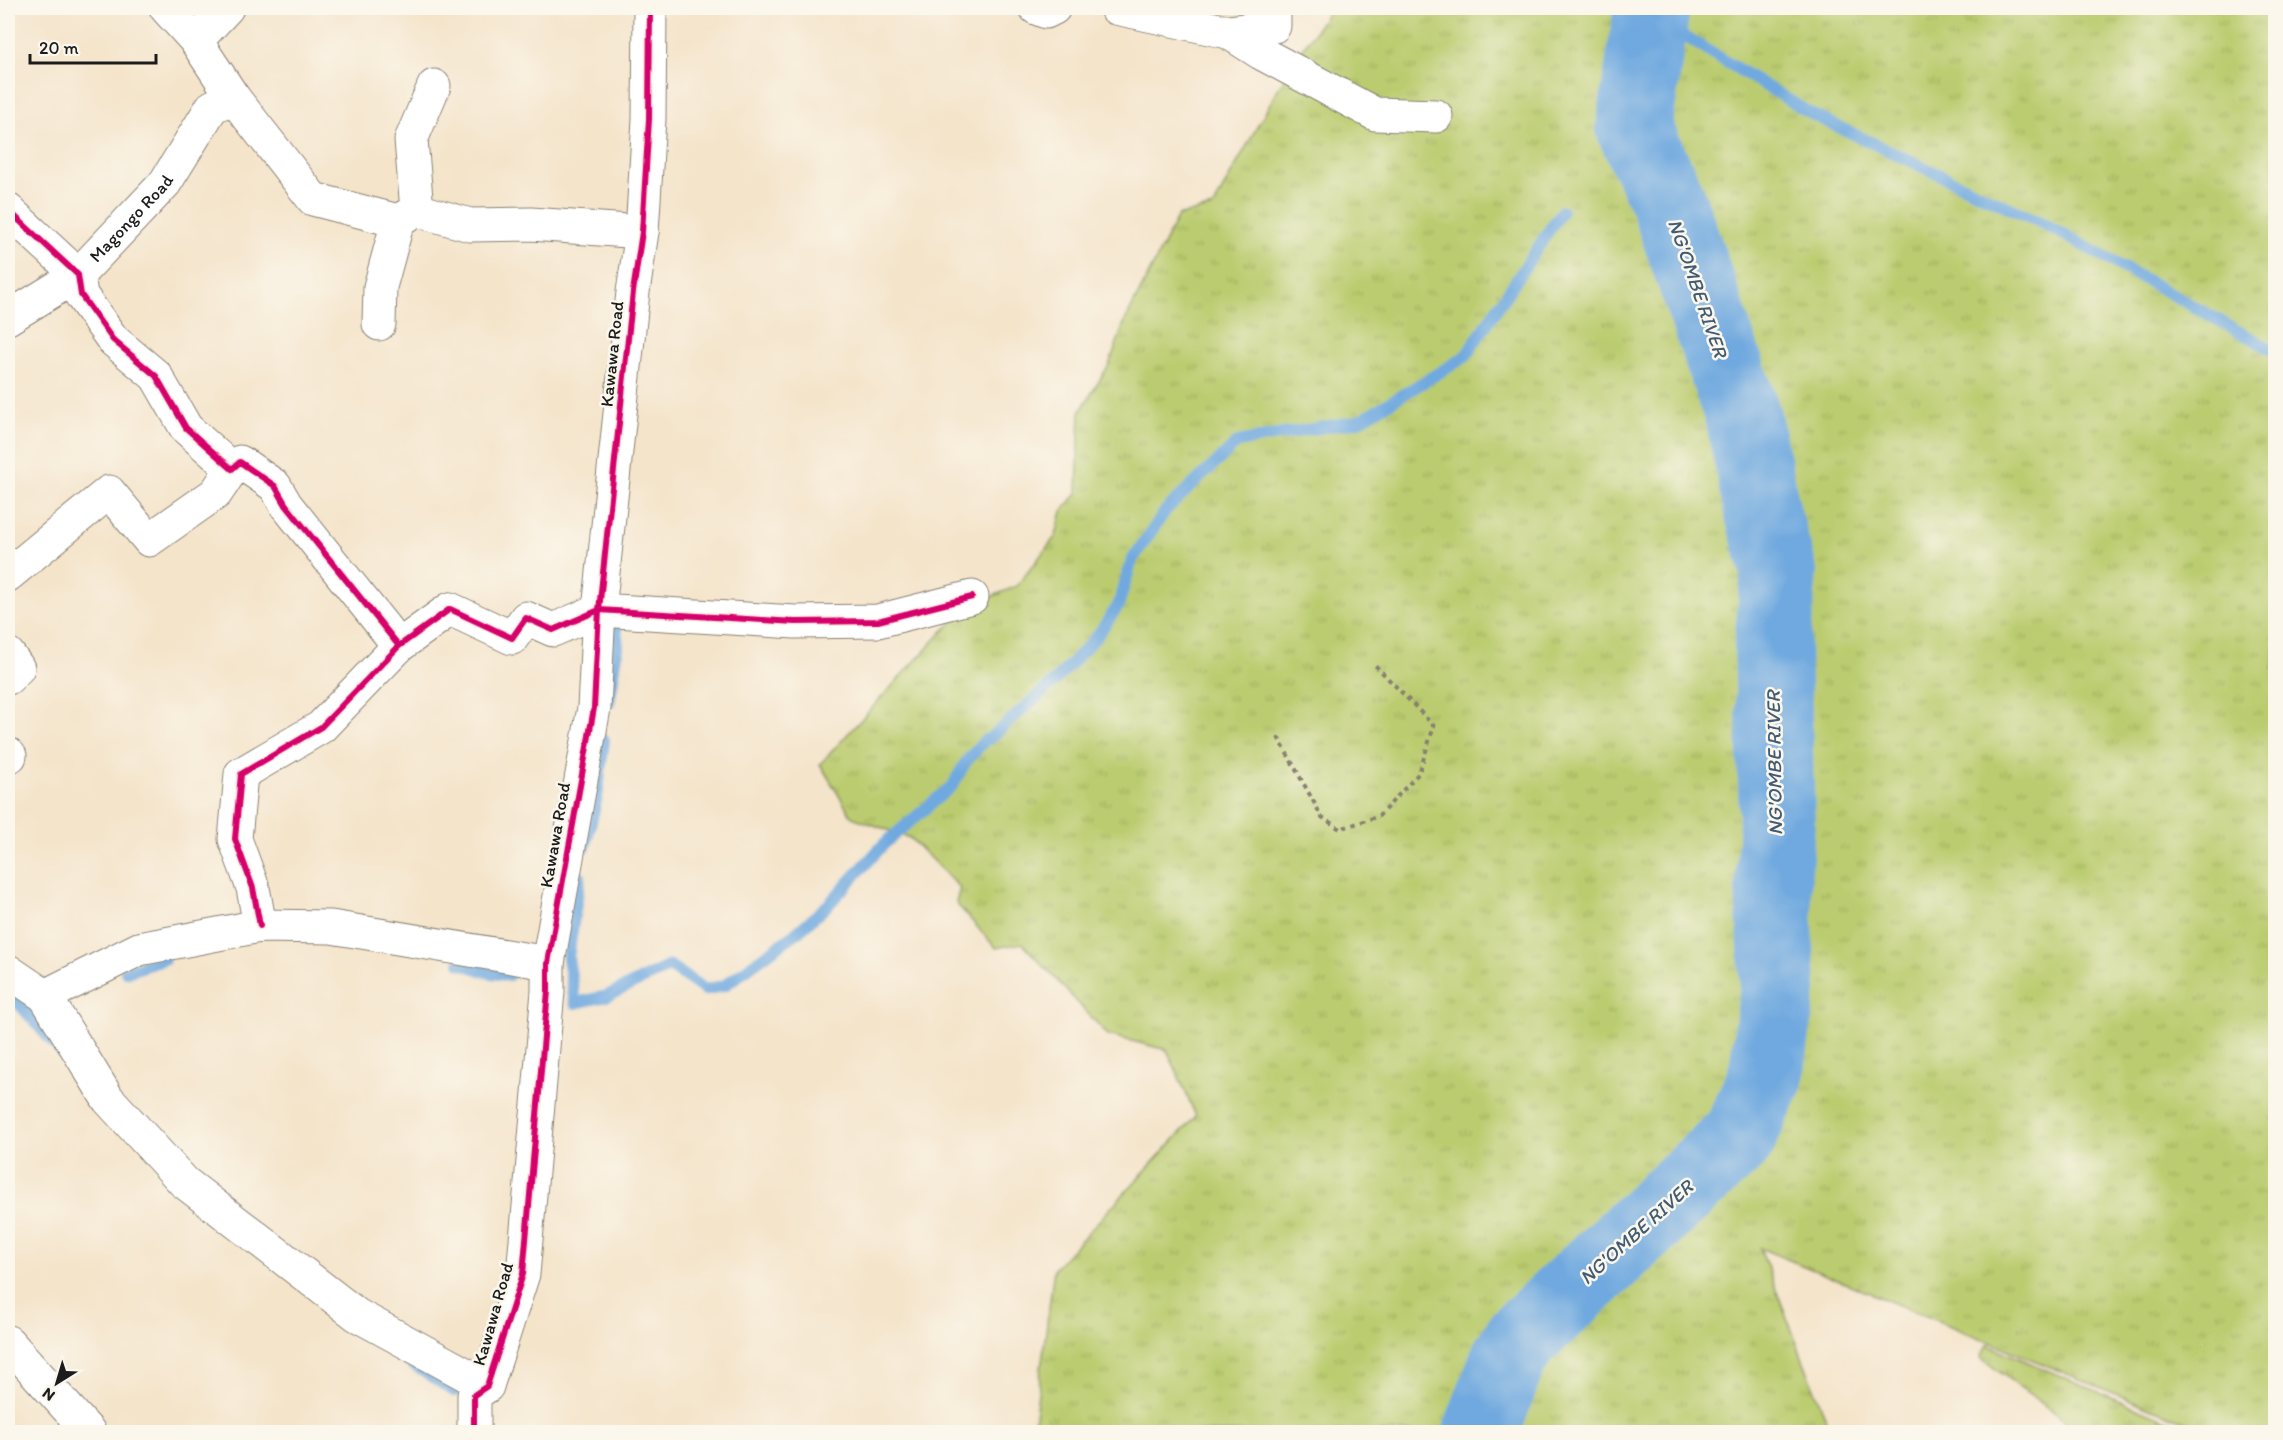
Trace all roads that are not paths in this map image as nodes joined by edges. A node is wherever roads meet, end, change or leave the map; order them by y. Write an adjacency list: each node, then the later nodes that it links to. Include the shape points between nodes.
1 (166, 8): 9 (street)
2 (227, 8): 9 (street)
3 (650, 8): 15 (street, Kawawa Road)
4 (1036, 8): 5 (street, via 1046,12)
5 (1054, 8)
6 (1116, 8): 8 (street)
7 (1274, 8): 8 (street, via 1274,26)
8 (1228, 32): 12 (street, via 1261,54 1375,114)
9 (196, 41): 11 (street)
10 (434, 86): 14 (street, via 411,140)
11 (232, 98): 14 (street, via 313,199); 16 (street, Magongo Road, via 212,107 165,183)
12 (1436, 116)
13 (8, 210): 16 (street)
14 (408, 215): 15 (street, via 470,225 531,224); 18 (street, via 380,287)
15 (642, 232): 22 (street, Kawawa Road)
16 (78, 275): 17 (street, Magongo Road); 19 (street, via 81,295 113,340 156,376 186,428)
17 (8, 318)
18 (379, 324)
19 (232, 469): 20 (street, via 216,493 149,540 109,492); 23 (street, via 240,462 275,486)
20 (8, 575)
21 (972, 597): 22 (street, via 878,621 795,622)
22 (599, 610): 23 (street, via 553,630 526,618 512,638 450,609); 27 (street, Kawawa Road, via 594,708)
23 (399, 646): 26 (street, via 321,727 241,774 235,839 253,888)
24 (8, 654): 25 (street, via 18,668)
25 (8, 678)
26 (260, 926): 27 (street, via 332,927); 29 (street, via 138,949)
27 (548, 963): 31 (street, Kawawa Road, via 523,1274)
28 (8, 971): 29 (street)
29 (45, 996): 31 (street, via 108,1099 184,1182 357,1315)
30 (8, 1342): 32 (street)
31 (487, 1386): 33 (street, Kawawa Road, via 474,1395)
32 (89, 1432)
33 (474, 1432)

